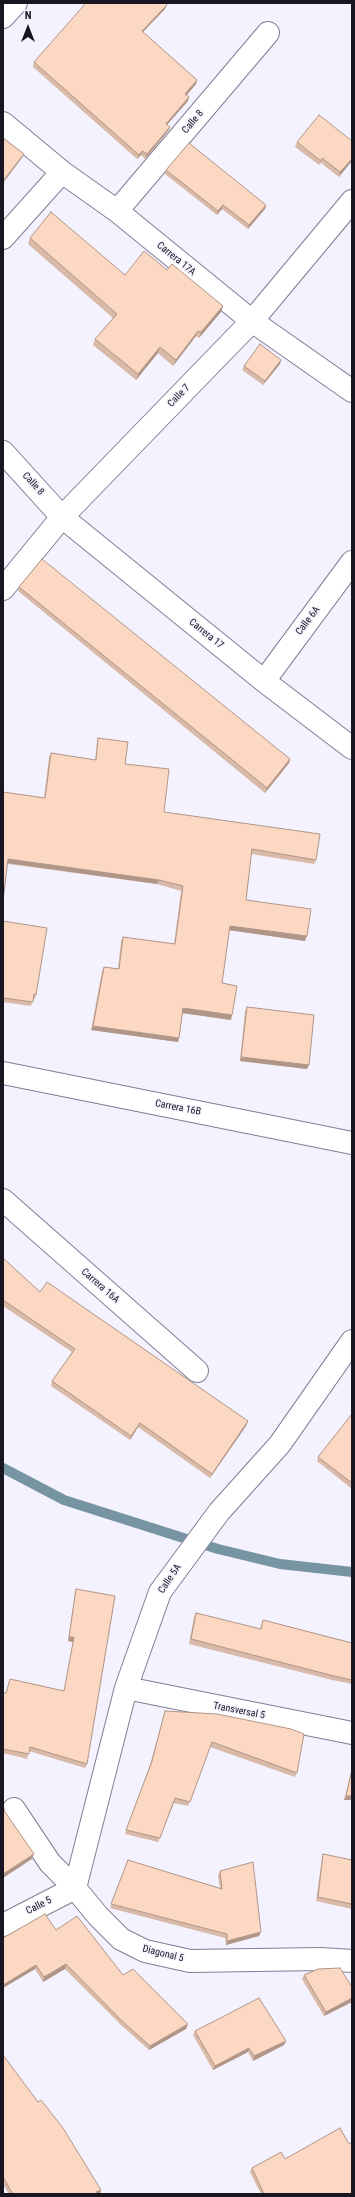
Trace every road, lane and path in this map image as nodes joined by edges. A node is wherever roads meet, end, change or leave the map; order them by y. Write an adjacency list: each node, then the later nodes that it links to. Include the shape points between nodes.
1 (16, 3): 2 (street)
2 (3, 17)
3 (268, 34): 7 (street, Calle 8)
4 (3, 122): 5 (street, Carrera 17A)
5 (62, 172): 7 (street, Carrera 17A); 8 (street)
6 (352, 201): 9 (street, Calle 7)
7 (117, 211): 9 (street, Carrera 17A)
8 (3, 238)
9 (252, 321): 10 (street, Carrera 17A); 12 (street, Calle 7)
10 (352, 392)
11 (3, 452): 12 (street, Calle 8)
12 (62, 517): 14 (street, Calle 7); 15 (street, Carrera 17)
13 (352, 562): 15 (street, Calle 6A)
14 (3, 589)
15 (264, 681): 16 (street, Carrera 17)
16 (352, 748)
17 (3, 1073): 18 (street, Carrera 16B)
18 (352, 1143)
19 (3, 1200): 21 (street, Carrera 16A)
20 (352, 1341): 22 (street, Calle 5A, via 280,1444 219,1512 160,1592)
21 (197, 1371)
22 (126, 1688): 23 (street, Transversal 5); 25 (street, Calle 5A)
23 (352, 1733)
24 (14, 1809): 25 (street, Diagonal 5, via 50,1863)
25 (75, 1888): 26 (street, Calle 5); 27 (street, Diagonal 5, via 121,1939 146,1951 190,1961)
26 (3, 1925)
27 (352, 1961)

